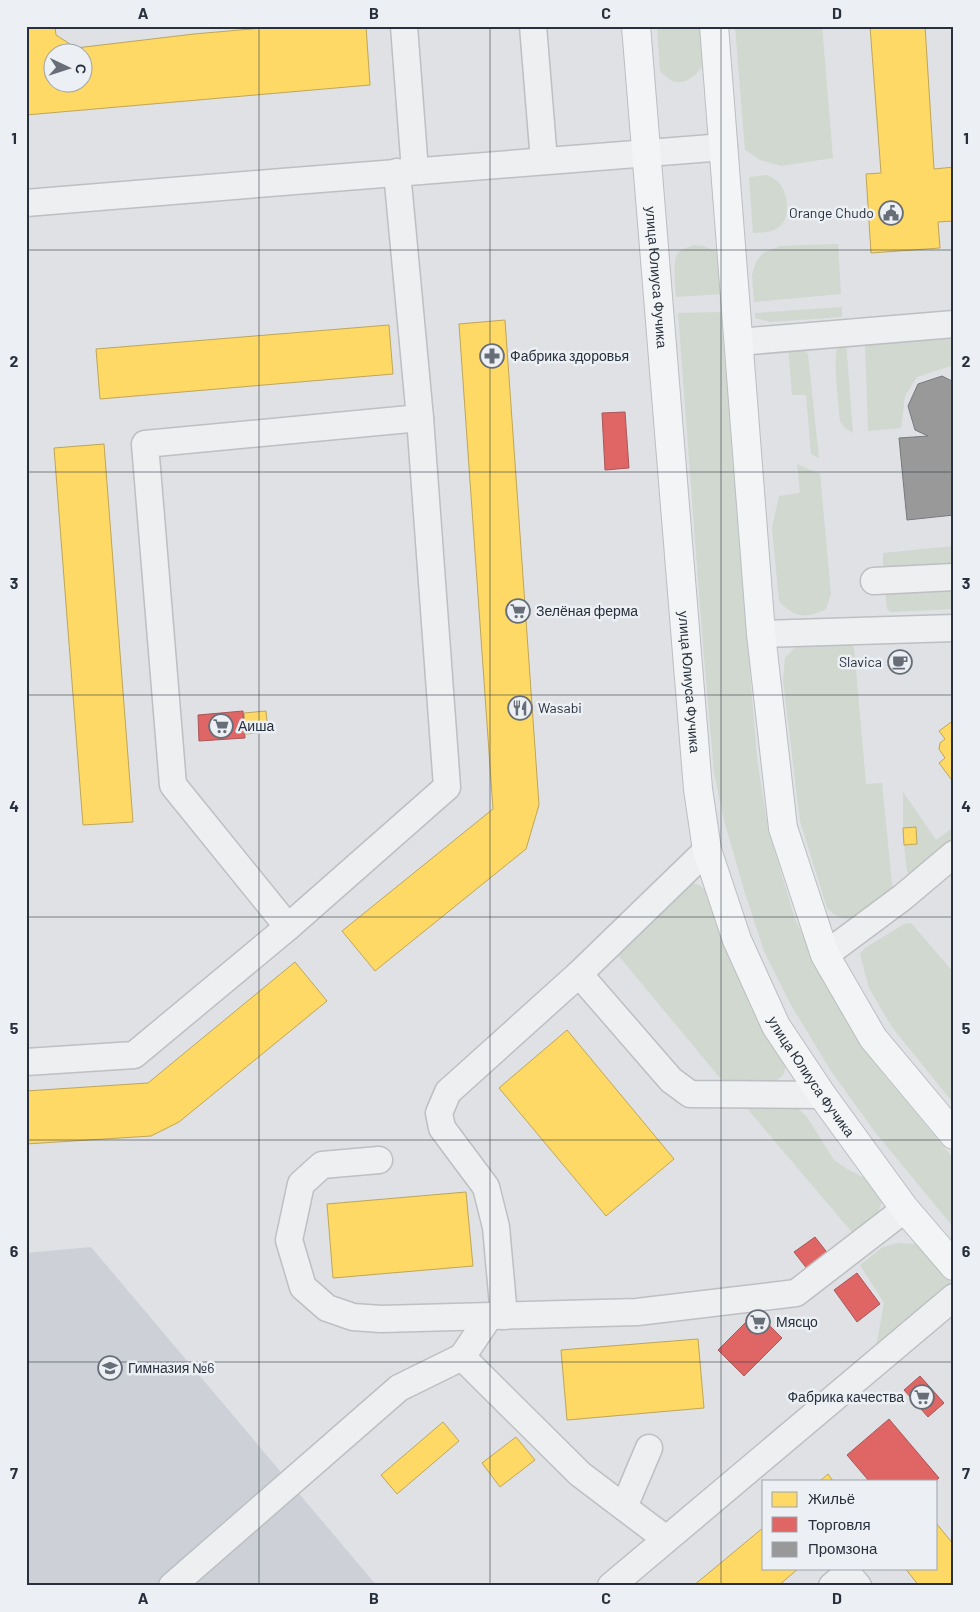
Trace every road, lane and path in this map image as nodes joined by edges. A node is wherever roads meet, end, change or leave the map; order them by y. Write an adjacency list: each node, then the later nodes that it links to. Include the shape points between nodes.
1 (404, 26): 8 (street)
2 (533, 26): 7 (street)
3 (636, 26): 6 (main road, улица Юлиуса Фучика)
4 (714, 26): 5 (main road)
5 (724, 147): 6 (street); 11 (main road)
6 (646, 153): 7 (street); 17 (main road, улица Юлиуса Фучика, via 698,789)
7 (544, 161): 8 (street)
8 (406, 172): 9 (street); 12 (street)
9 (26, 204)
10 (954, 324): 11 (street)
11 (739, 342): 16 (main road)
12 (420, 418): 19 (street, via 447,787); 19 (street, via 145,444 173,785)
13 (954, 577): 14 (street)
14 (874, 581)
15 (954, 628): 16 (street)
16 (761, 634): 20 (main road, via 783,828)
17 (707, 850): 21 (street); 23 (main road, улица Юлиуса Фучика, via 737,940 776,1026)
18 (954, 854): 20 (street)
19 (288, 927): 22 (street, via 134,1055)
20 (825, 955): 24 (main road, via 873,1038)
21 (579, 974): 23 (street, via 671,1080 690,1094); 29 (street, via 448,1092 440,1113 442,1128 486,1187 496,1227)
22 (26, 1062)
23 (822, 1096): 26 (main road, улица Юлиуса Фучика)
24 (954, 1135)
25 (379, 1160): 29 (street, via 322,1165 300,1184 289,1240 303,1287 327,1308 352,1317)
26 (905, 1209): 27 (main road, улица Юлиуса Фучика); 29 (street, via 796,1292 637,1312)
27 (954, 1266)
28 (954, 1297): 33 (street)
29 (497, 1316): 30 (street)
30 (462, 1357): 32 (street, via 580,1474); 34 (street, via 399,1388)
31 (649, 1448): 32 (street)
32 (624, 1507): 33 (street)
33 (666, 1539): 35 (street)
34 (172, 1586)
35 (611, 1586)
36 (832, 1586): 37 (street, via 847,1573)
37 (858, 1586)

